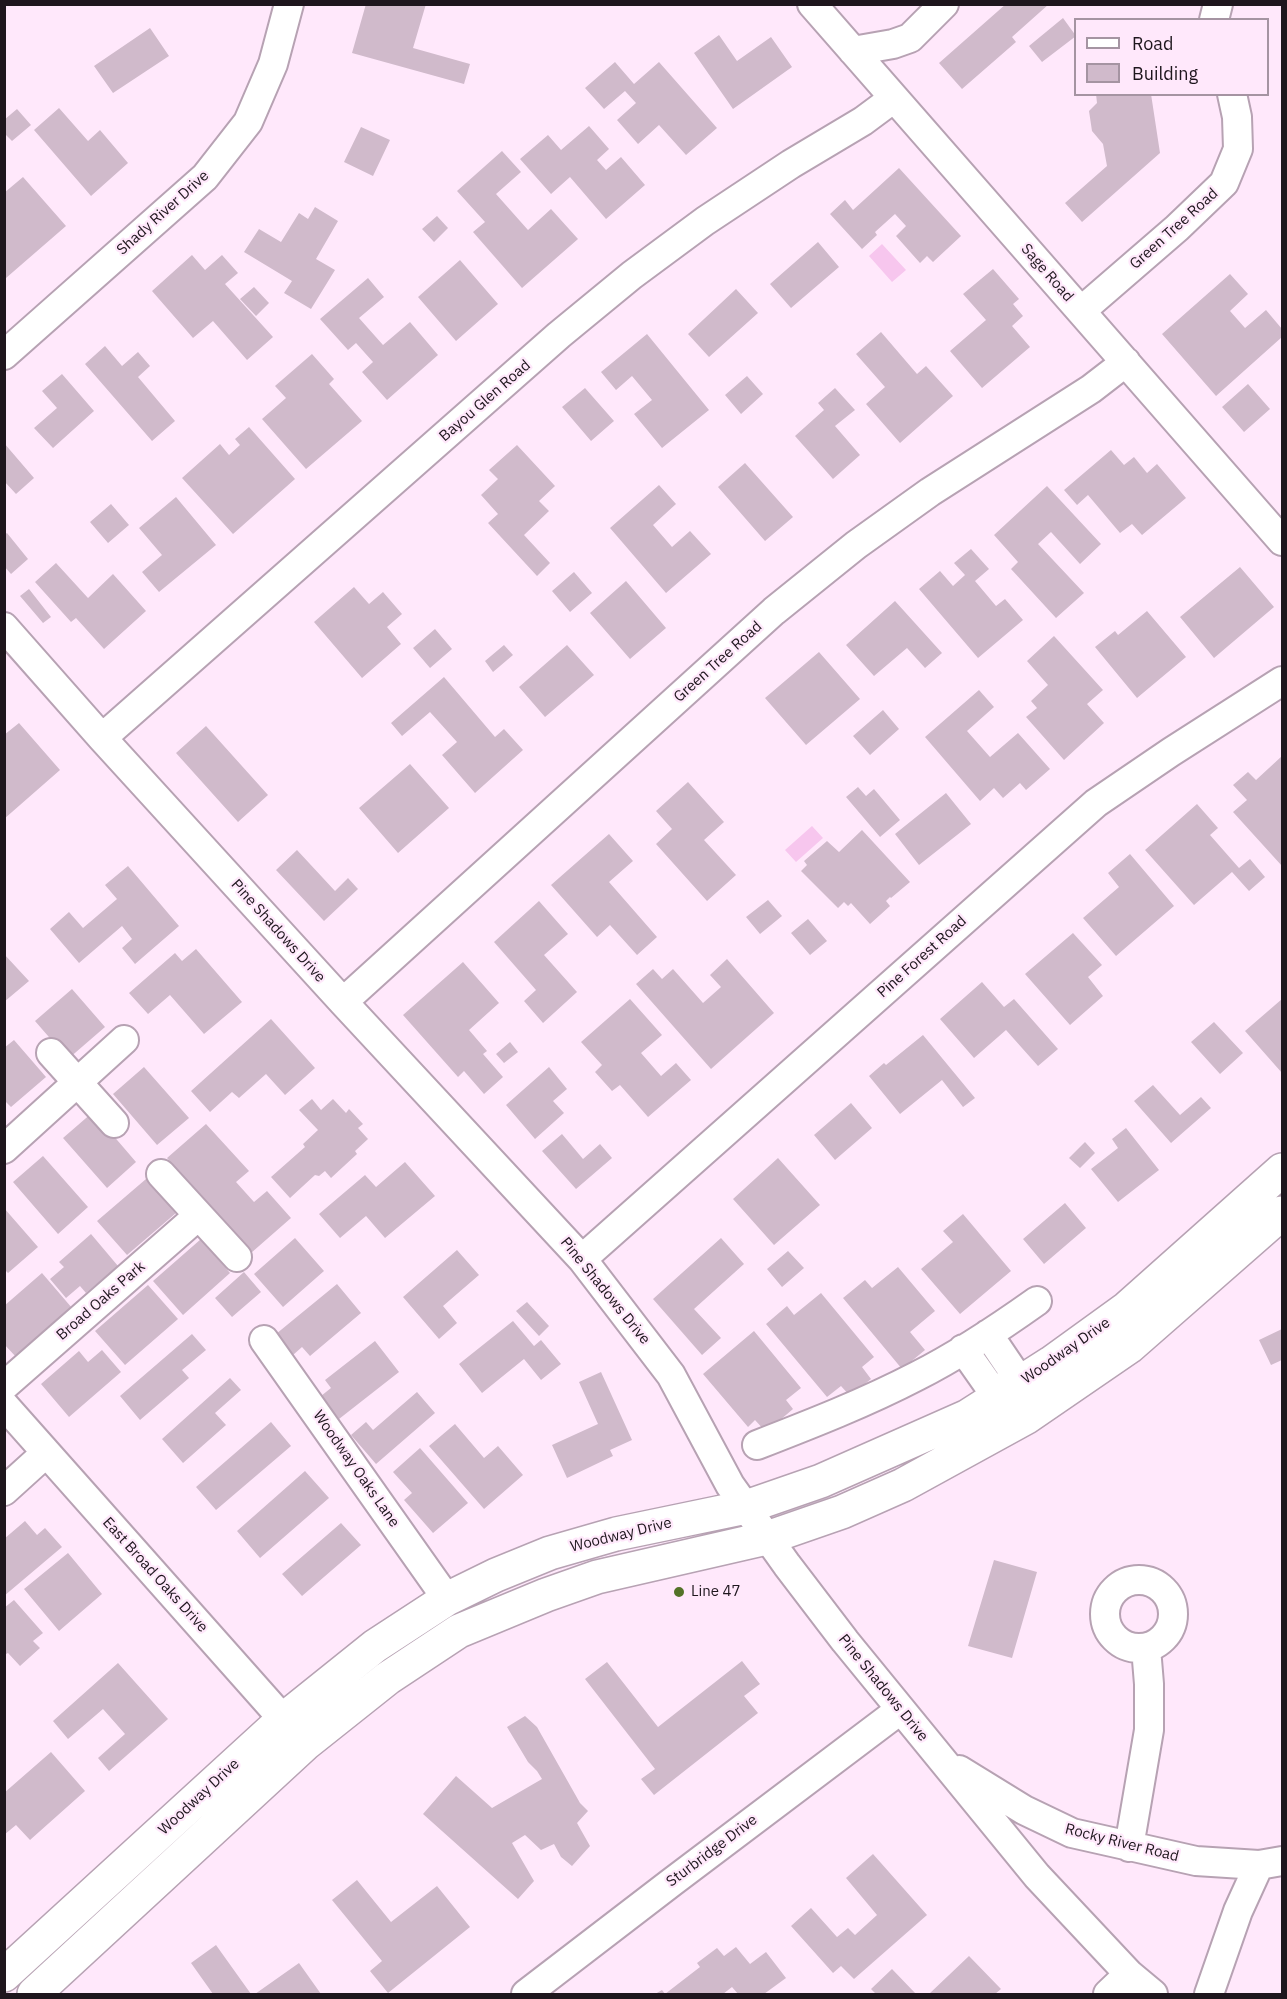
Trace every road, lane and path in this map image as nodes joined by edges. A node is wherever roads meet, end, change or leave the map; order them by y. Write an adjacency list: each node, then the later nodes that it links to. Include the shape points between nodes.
1 (289, 4): 8 (street, Shady River Drive, via 273,64 248,122 206,177)
2 (812, 4): 4 (street, Sage Road)
3 (944, 4): 4 (street, via 910,38)
4 (853, 51): 6 (street, Sage Road)
5 (1232, 96): 7 (street, Green Tree Road, via 1238,149 1224,183)
6 (894, 98): 7 (street, Sage Road); 13 (street, Bayou Glen Road, via 705,221 632,275)
7 (1081, 311): 9 (street, Sage Road)
8 (4, 355)
9 (1126, 362): 10 (street, Sage Road); 14 (street, Green Tree Road, via 902,512 774,611)
10 (1282, 541)
11 (4, 627): 13 (street, Pine Shadows Drive)
12 (1282, 681): 27 (street, Pine Forest Road, via 1096,803)
13 (102, 738): 14 (street, Pine Shadows Drive)
14 (343, 1002): 27 (street, Pine Shadows Drive)
15 (124, 1040): 17 (street)
16 (51, 1053): 17 (street)
17 (78, 1083): 18 (street); 19 (street)
18 (114, 1123)
19 (4, 1149)
20 (1282, 1170): 24 (main road, Woodway Drive)
21 (160, 1174): 23 (street)
22 (1282, 1213): 25 (main road)
23 (198, 1216): 26 (street); 32 (street, Broad Oaks Park)
24 (1225, 1220): 25 (main road); 33 (main road, Woodway Drive, via 1127,1308)
25 (1248, 1243): 35 (main road, via 1130,1347)
26 (237, 1257)
27 (582, 1259): 39 (street, Pine Shadows Drive, via 671,1375 730,1485)
28 (1037, 1301): 29 (street)
29 (988, 1334): 31 (street); 33 (street, via 1013,1371)
30 (264, 1340): 42 (street, Woodway Oaks Lane)
31 (963, 1349): 33 (street, via 989,1386); 36 (street, via 867,1400)
32 (4, 1386)
33 (1010, 1390): 35 (main road); 39 (main road, Woodway Drive, via 968,1416 885,1454)
34 (4, 1405): 37 (street, East Broad Oaks Drive)
35 (1027, 1417): 40 (main road, via 903,1485 842,1512)
36 (757, 1445)
37 (46, 1453): 38 (street); 45 (street, East Broad Oaks Drive)
38 (4, 1491)
39 (746, 1507): 40 (street, Pine Shadows Drive); 41 (main road, via 736,1524 659,1548); 42 (main road, Woodway Drive, via 616,1534 550,1553)
40 (767, 1538): 41 (main road); 44 (street, Pine Shadows Drive)
41 (641, 1567): 46 (main road, via 597,1577 459,1631 388,1678)
42 (447, 1599): 45 (main road, Woodway Drive, via 375,1646)
43 (1146, 1648): 48 (street, via 1149,1730)
44 (900, 1710): 47 (street, Pine Shadows Drive); 55 (street, Sturbridge Drive)
45 (284, 1719): 46 (street, East Broad Oaks Drive); 50 (main road, Woodway Drive)
46 (305, 1744): 51 (main road)
47 (942, 1760): 48 (street, Rocky River Road, via 1024,1810 1072,1833); 52 (street, Pine Shadows Drive, via 1037,1876)
48 (1129, 1847): 49 (street, Rocky River Road, via 1196,1861)
49 (1271, 1863): 58 (street, via 1238,1911)
50 (36, 1948): 51 (main road); 53 (main road, Woodway Drive)
51 (59, 1972): 54 (main road)
52 (1129, 1974): 56 (street); 57 (street, Pine Shadows Drive)
53 (4, 1975)
54 (34, 1995)
55 (526, 1995)
56 (1108, 1995)
57 (1153, 1995)
58 (1209, 1995)

